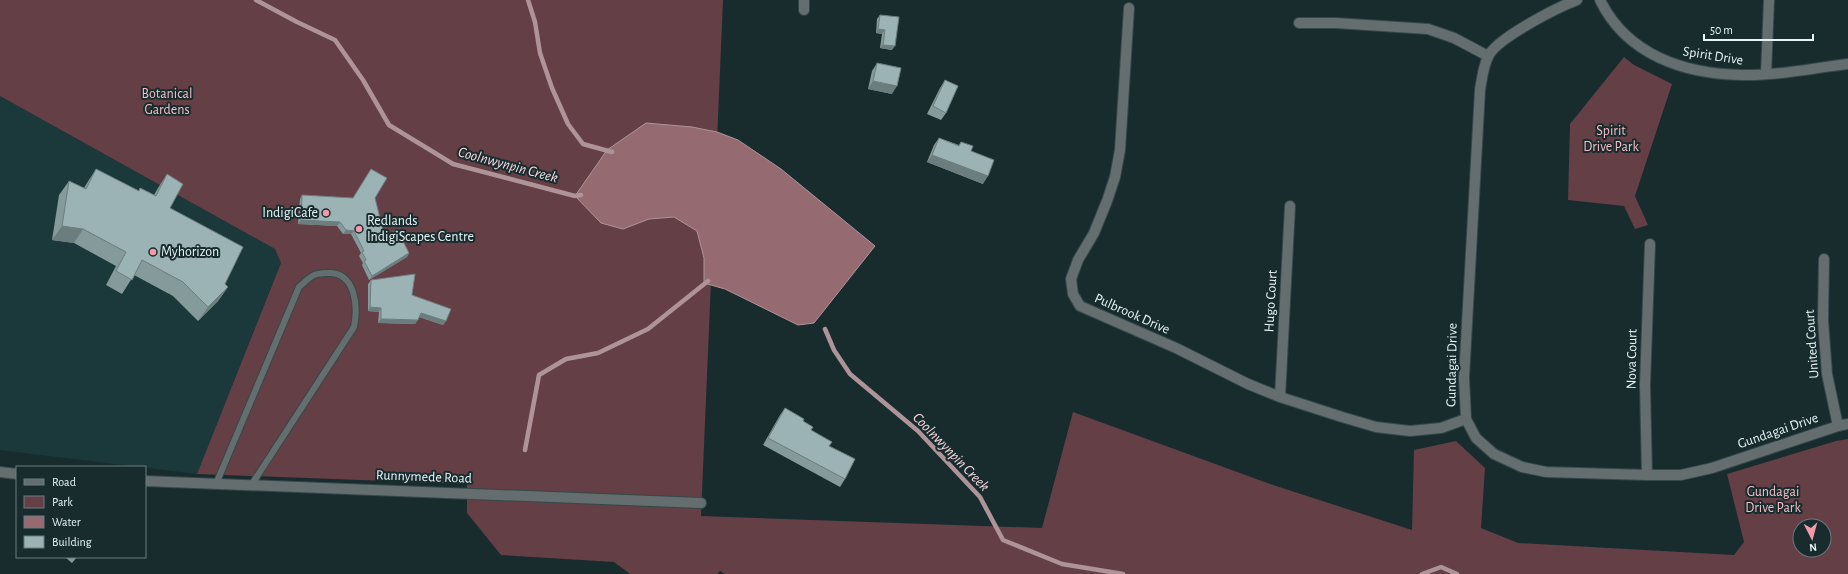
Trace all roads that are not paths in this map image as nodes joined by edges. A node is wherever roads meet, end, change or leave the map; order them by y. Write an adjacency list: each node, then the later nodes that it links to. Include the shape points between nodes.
1 (1577, 0): 6 (street, via 1517,31)
2 (1600, 0): 8 (street, Spirit Drive, via 1606,12 1624,34 1636,45 1663,60 1704,71 1742,75)
3 (1769, 0): 8 (street)
4 (1129, 8): 12 (street, Pulbrook Drive, via 1120,150 1115,177 1094,233 1078,260 1071,279 1072,294 1080,306 1096,314 1122,323)
5 (1299, 23): 6 (street, via 1336,23 1428,30 1454,38)
6 (1488, 56): 13 (street, Gundagai Drive, via 1480,90 1471,231 1464,378)
7 (1848, 64): 8 (street, Spirit Drive)
8 (1766, 74)
9 (1290, 206): 12 (street, Hugo Court)
10 (1650, 244): 17 (street, Nova Court, via 1645,385)
11 (1824, 259): 14 (street, United Court, via 1823,320 1827,374)
12 (1280, 397): 13 (street, Pulbrook Drive, via 1376,427 1410,432 1441,428)
13 (1466, 419): 17 (street, Gundagai Drive, via 1476,438 1494,454 1522,467 1546,472)
14 (1843, 425): 17 (street, Gundagai Drive, via 1712,468 1681,475)
15 (0, 472): 16 (street)
16 (16, 474)
17 (1648, 476)
18 (146, 481): 19 (street, Runnymede Road)
19 (216, 484): 20 (street, Runnymede Road); 20 (lane, via 299,287 312,276 333,273 347,281 356,301 354,327)
20 (252, 484): 21 (street, Runnymede Road)
21 (701, 503)

